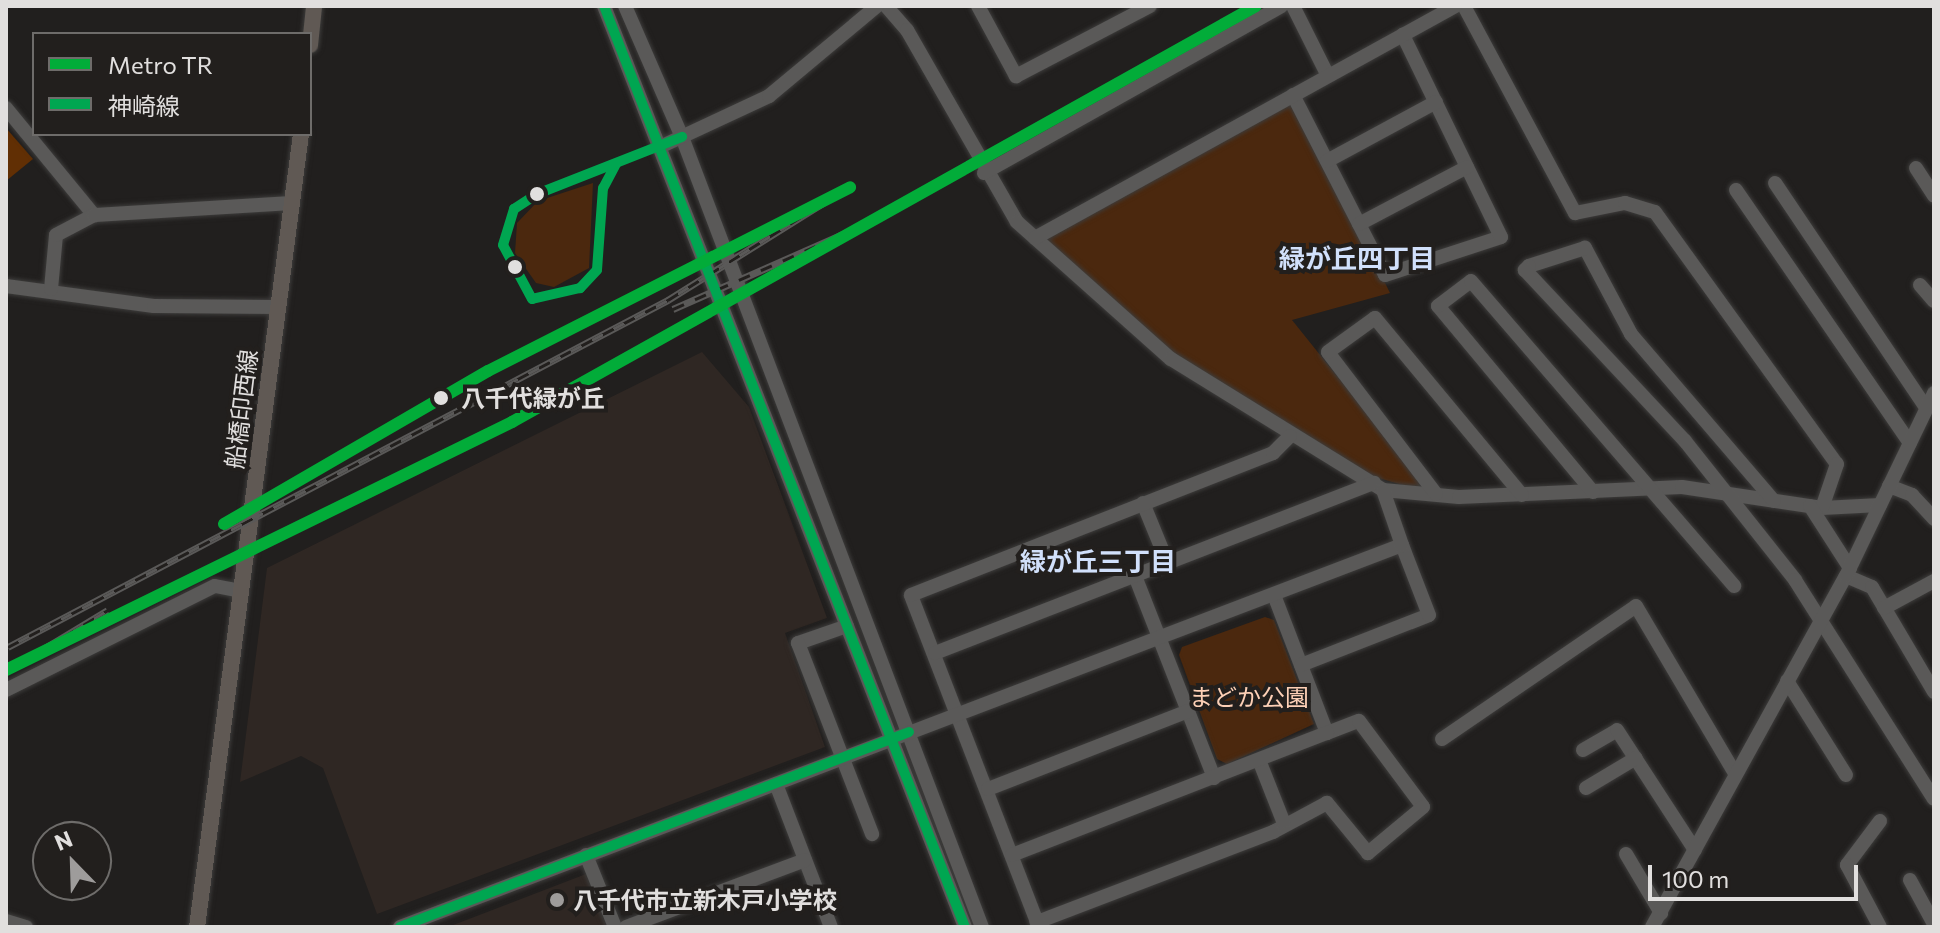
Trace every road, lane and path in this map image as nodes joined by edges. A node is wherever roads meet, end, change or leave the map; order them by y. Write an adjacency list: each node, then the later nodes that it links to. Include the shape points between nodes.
1 (314, 6): 12 (main road)
2 (604, 6): 20 (street)
3 (625, 6): 19 (street)
4 (877, 6): 19 (street, via 769,96)
5 (886, 6): 24 (street, via 907,30)
6 (1150, 6): 11 (street, via 1016,76)
7 (1281, 6): 24 (street)
8 (1293, 6): 14 (street)
9 (1455, 6): 13 (street)
10 (1464, 6): 51 (street, via 1575,213 1625,203 1655,212 1837,464)
11 (985, 8)
12 (311, 32)
13 (1403, 35): 14 (street); 16 (street)
14 (1328, 76): 15 (street)
15 (1293, 95): 21 (street); 31 (street)
16 (1436, 102): 21 (street); 22 (street)
17 (6, 108): 29 (street)
18 (301, 136): 28 (main road, 船橋印西線)
19 (682, 137): 20 (street); 72 (street)
20 (662, 146): 63 (street)
21 (1327, 161): 30 (street)
22 (1467, 167): 30 (street); 30 (street, via 1501,237 1385,275)
23 (1916, 168): 27 (street)
24 (984, 173): 31 (street)
25 (1775, 183): 38 (street)
26 (1736, 190): 40 (street)
27 (1934, 196)
28 (293, 203): 29 (street); 36 (main road, 船橋印西線)
29 (94, 215): 34 (street, via 56,235)
30 (1359, 224)
31 (1035, 238): 39 (street, via 1171,359)
32 (1920, 285): 35 (street)
33 (6, 286): 34 (street)
34 (51, 289): 36 (street, via 154,306)
35 (1934, 301)
36 (277, 307): 59 (main road, 船橋印西線)
37 (1934, 393): 38 (street)
38 (1926, 408): 40 (street)
39 (1290, 436): 42 (street); 49 (street, via 1273,453)
40 (1910, 443): 41 (street)
41 (1889, 486): 50 (street); 52 (street, via 1912,495)
42 (1378, 487): 45 (street); 53 (street); 54 (street)
43 (1654, 488): 44 (street); 44 (street, via 1471,281 1438,306); 46 (street); 58 (street)
44 (1593, 492): 47 (street)
45 (1436, 494): 47 (street); 47 (street, via 1328,352 1375,318)
46 (1729, 494): 48 (street); 48 (street, via 1525,270 1529,266 1585,248 1631,334); 62 (street)
47 (1522, 495)
48 (1774, 501): 51 (street)
49 (1143, 503): 54 (street); 65 (street, via 911,595)
50 (1880, 505): 51 (street); 55 (street)
51 (1816, 507): 55 (street)
52 (1934, 519)
53 (1402, 545): 60 (street); 66 (street, via 1429,615)
54 (1168, 564): 56 (street)
55 (1848, 572): 61 (street, via 1872,587); 62 (street)
56 (1135, 576): 64 (street); 65 (street)
57 (1934, 581): 61 (street)
58 (1734, 586)
59 (241, 591): 68 (street, via 215,586); 100 (main road, 船橋印西線)
60 (1274, 595): 64 (street); 66 (street)
61 (1884, 608): 69 (street)
62 (1821, 619): 67 (street); 86 (street)
63 (847, 626): 74 (street); 77 (street, via 798,643)
64 (1159, 638): 70 (street); 71 (street)
65 (935, 653): 71 (street)
66 (1301, 665): 73 (street)
67 (1787, 681): 80 (street); 81 (street)
68 (6, 690)
69 (1934, 692)
70 (1188, 711): 82 (street); 85 (street)
71 (959, 715): 72 (street); 85 (street)
72 (909, 732): 74 (street); 106 (street)
73 (1327, 733): 79 (street); 87 (street, via 1359,721 1423,807 1368,853 1327,803)
74 (891, 739): 77 (street); 105 (street)
75 (1442, 739): 80 (street, via 1636,606)
76 (1583, 750): 78 (street, via 1617,730)
77 (843, 758): 83 (street); 89 (street)
78 (1636, 758): 84 (street); 90 (street)
79 (1259, 760): 82 (street); 87 (street)
80 (1736, 775): 90 (street)
81 (1846, 775)
82 (1214, 778): 93 (street)
83 (776, 784): 92 (street); 94 (street)
84 (1586, 788)
85 (988, 789): 93 (street)
86 (1934, 799)
87 (1283, 821): 93 (street, via 1273,832 1037,922)
88 (1880, 821): 108 (street, via 1847,865)
89 (872, 834)
90 (1695, 850): 96 (street)
91 (1626, 854): 96 (street)
92 (586, 855): 101 (street); 102 (street)
93 (1012, 855)
94 (805, 860): 103 (street); 104 (street)
95 (1910, 880): 98 (street)
96 (1661, 913): 107 (street)
97 (6, 921): 99 (street)
98 (1934, 924)
99 (26, 927)
100 (197, 927)
101 (400, 927)
102 (615, 927)
103 (626, 927)
104 (829, 927)
105 (965, 927)
106 (982, 927)
107 (1652, 927)
108 (1880, 927)

